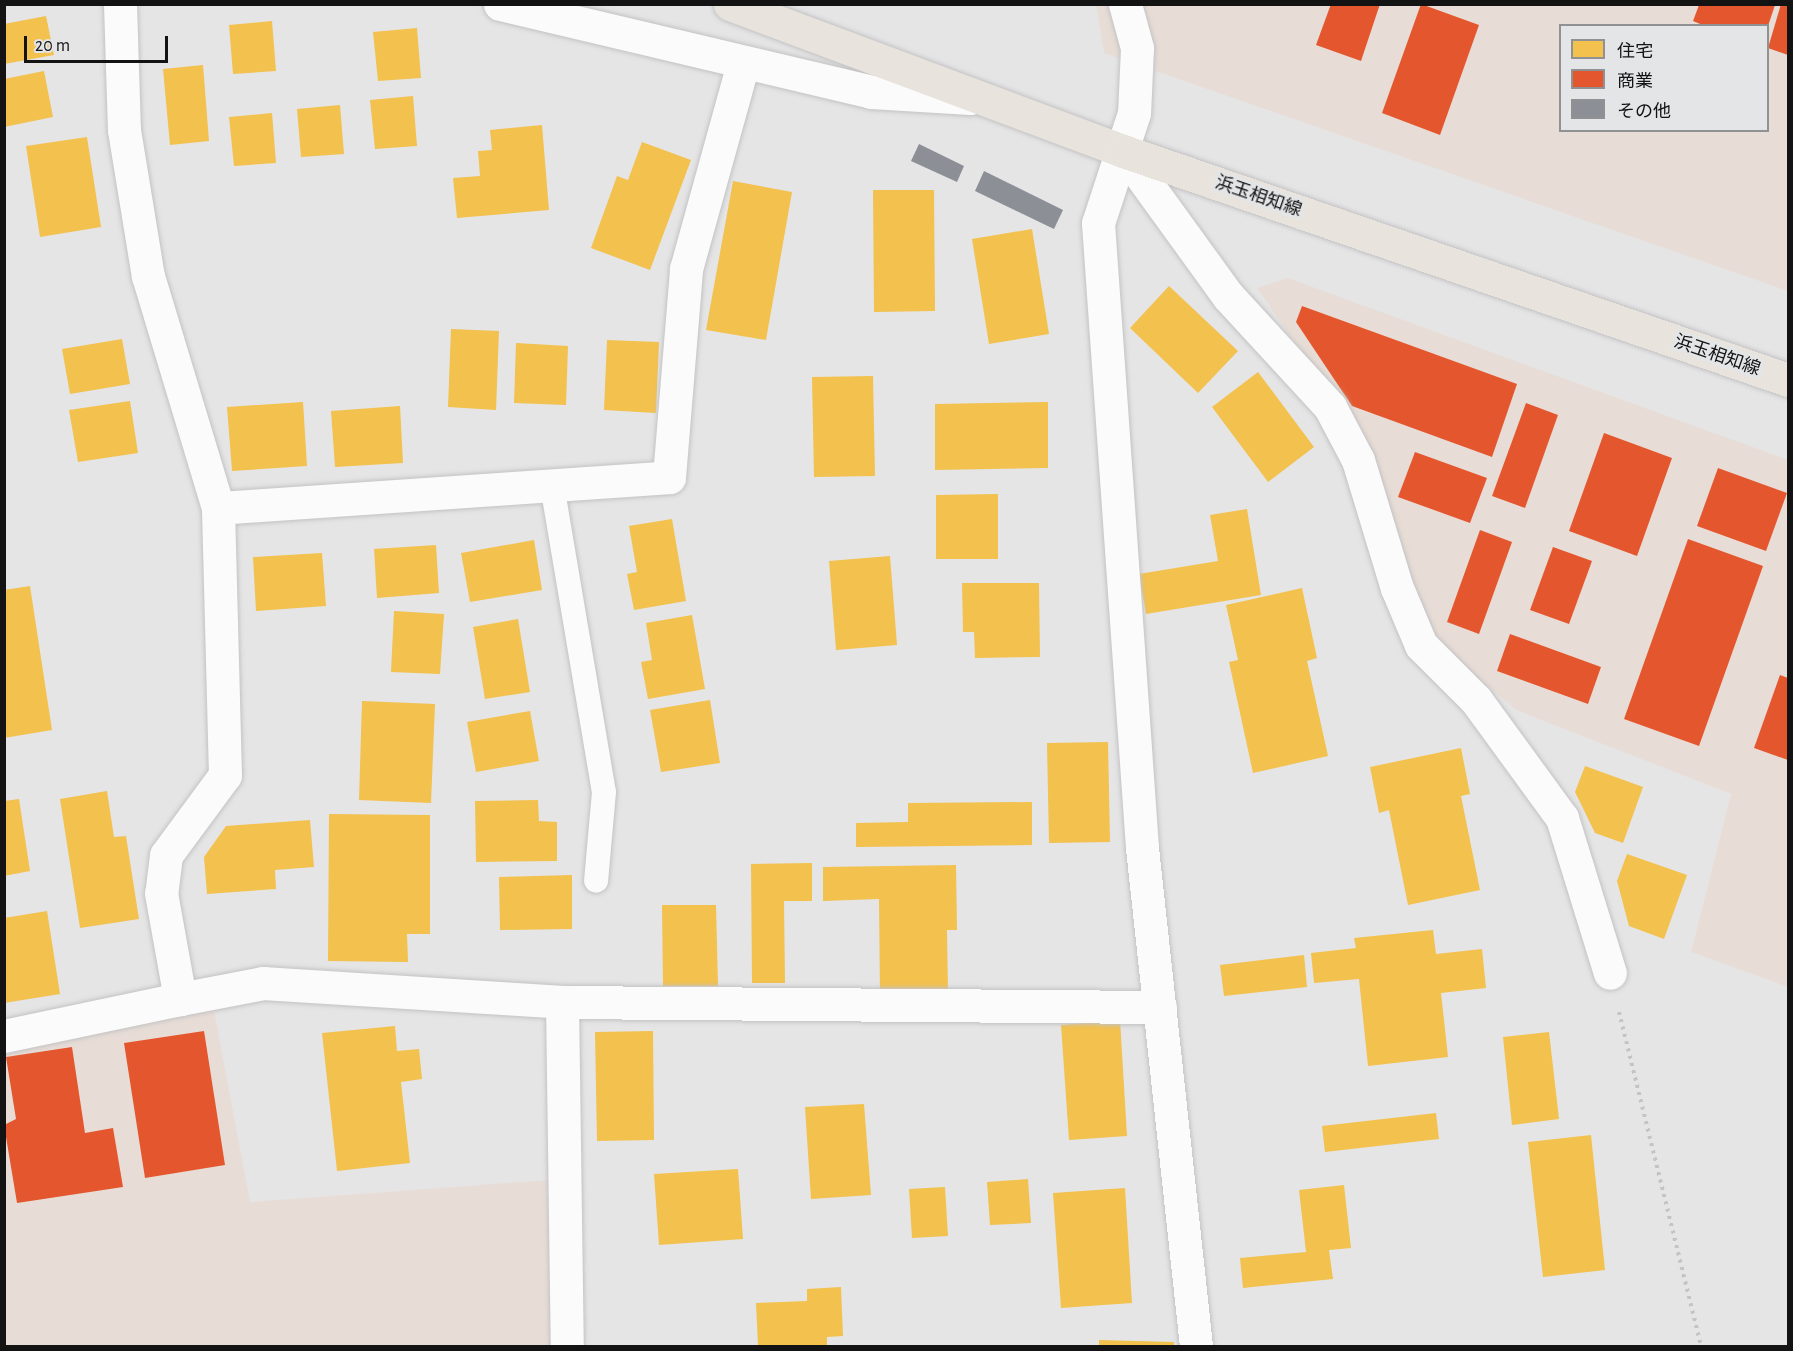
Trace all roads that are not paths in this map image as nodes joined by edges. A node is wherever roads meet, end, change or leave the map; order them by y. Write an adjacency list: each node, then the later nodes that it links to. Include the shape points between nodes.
1 (120, 4): 10 (street, via 124,130 148,276)
2 (500, 4): 5 (street)
3 (730, 4): 6 (main road, 浜玉相知線)
4 (1125, 4): 7 (street, via 1137,48 1134,113)
5 (743, 63): 6 (street, via 871,92); 9 (street, via 686,268 669,477)
6 (983, 98): 7 (main road, 浜玉相知線)
7 (1123, 151): 8 (main road, 浜玉相知線); 12 (street, via 1228,296 1330,407 1358,460 1397,588 1421,645 1476,700 1562,818); 15 (street, via 1098,223 1142,848)
8 (1788, 380)
9 (552, 485): 10 (street); 11 (lane, via 604,792)
10 (218, 508): 13 (street, via 225,775 166,855 161,893)
11 (596, 881)
12 (1610, 973)
13 (180, 999): 14 (street, via 263,983); 16 (street)
14 (562, 1002): 15 (street); 17 (street)
15 (1160, 1007): 18 (street)
16 (4, 1036)
17 (567, 1347)
18 (1196, 1347)

